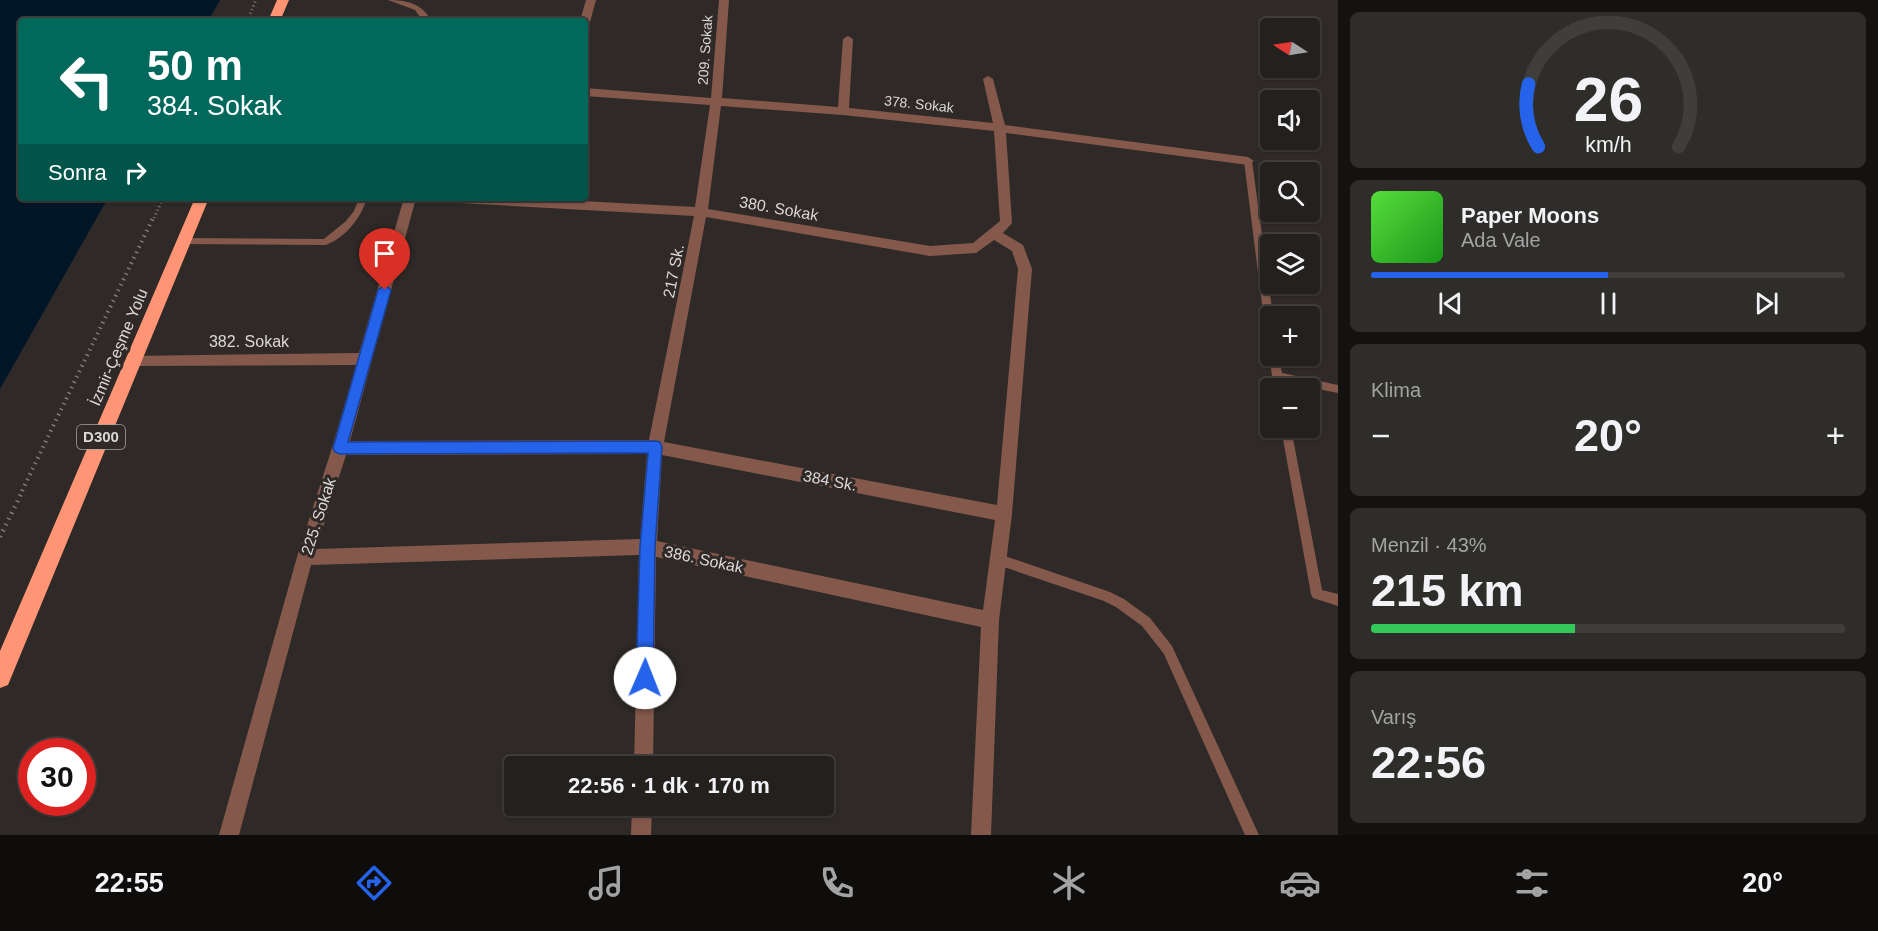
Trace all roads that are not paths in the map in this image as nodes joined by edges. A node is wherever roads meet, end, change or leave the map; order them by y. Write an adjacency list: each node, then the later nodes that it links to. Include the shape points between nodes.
1 (282, 0): 5 (highway)
2 (391, 0): 6 (lane, via 416,7)
3 (591, 0): 7 (street)
4 (724, 0): 11 (street, 209. Sokak)
5 (275, 18)
6 (426, 18)
7 (586, 18)
8 (848, 39): 12 (street)
9 (988, 79): 13 (street)
10 (588, 92): 11 (street, 378. Sokak)
11 (716, 101): 12 (street, 378. Sokak); 19 (street, 217 Sk.)
12 (843, 111): 13 (street, 378. Sokak)
13 (1000, 128): 14 (street, 378. Sokak); 20 (street, via 1006,223)
14 (1248, 161): 22 (lane)
15 (201, 201): 21 (highway, İzmir-Çeşme Yolu / D300)
16 (362, 201): 21 (lane, via 344,231 326,242)
17 (409, 201): 23 (street, 225. Sokak)
18 (497, 201): 19 (street, 380. Sokak)
19 (701, 212): 20 (street, 380. Sokak, via 930,251 976,248); 29 (street, 217 Sk.)
20 (994, 234): 31 (street, via 1018,248 1025,268)
21 (184, 241): 24 (highway, İzmir-Çeşme Yolu / D300)
22 (1267, 306)
23 (365, 358): 24 (street, 382. Sokak); 30 (street, 225. Sokak)
24 (134, 360): 37 (highway, İzmir-Çeşme Yolu / D300)
25 (1276, 366): 26 (lane)
26 (1277, 376): 27 (lane)
27 (1338, 389)
28 (1288, 438): 35 (lane, via 1317,594)
29 (655, 447): 30 (street, 384 Sk.); 31 (street, 384 Sk.); 32 (street, 217 Sk.)
30 (340, 448): 33 (street, 225. Sokak)
31 (1005, 514): 34 (street)
32 (648, 547): 33 (street, 386. Sokak); 36 (street, 386. Sokak); 38 (street, 217 Sk.)
33 (305, 557): 40 (street, 225. Sokak)
34 (999, 560): 36 (street); 43 (lane, via 1106,596 1146,622 1172,658)
35 (1338, 600)
36 (990, 620): 42 (street)
37 (0, 677)
38 (643, 756)
39 (642, 816): 41 (street)
40 (230, 835)
41 (641, 835)
42 (981, 835)
43 (1252, 835)

